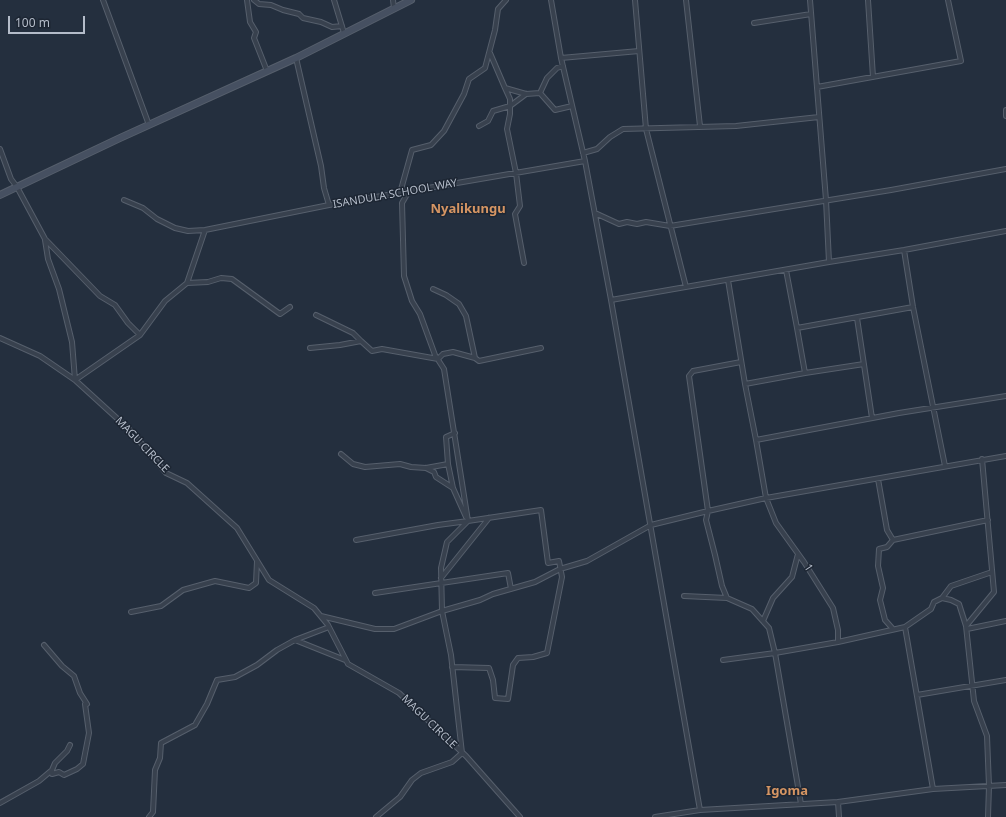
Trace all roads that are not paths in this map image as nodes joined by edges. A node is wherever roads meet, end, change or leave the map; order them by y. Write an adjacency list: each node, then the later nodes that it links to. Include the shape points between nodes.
1 (103, 0): 35 (street)
2 (247, 0): 24 (street, via 250,22 256,32 254,38)
3 (254, 0): 17 (street, via 259,4 271,5 332,27)
4 (334, 0): 17 (street)
5 (393, 0): 14 (street)
6 (411, 0): 14 (main road)
7 (506, 0): 20 (street, via 498,9)
8 (552, 0): 22 (street)
9 (636, 0): 19 (street)
10 (686, 0): 37 (street)
11 (810, 0): 15 (street)
12 (868, 0): 25 (street)
13 (948, 0): 25 (street, via 961,61)
14 (394, 8): 18 (main road)
15 (811, 14): 16 (street); 26 (street)
16 (754, 23)
17 (342, 26): 18 (street)
18 (344, 33): 21 (main road)
19 (639, 51): 22 (street); 38 (street)
20 (490, 52): 27 (street); 46 (street, via 485,68 469,79 461,101 444,131 431,145 412,150)
21 (296, 58): 24 (main road); 50 (street)
22 (561, 58): 23 (street)
23 (563, 66): 28 (street, via 547,78); 31 (street)
24 (267, 71): 35 (main road)
25 (873, 77): 26 (street)
26 (817, 87): 33 (street)
27 (506, 88): 29 (street); 30 (street)
28 (540, 93): 29 (street); 31 (street, via 555,110)
29 (526, 94): 30 (street)
30 (510, 106): 36 (street, via 492,111 488,121); 43 (street, via 506,129)
31 (572, 106): 40 (street)
32 (1006, 110): 34 (street)
33 (819, 116): 37 (street, via 736,126); 49 (street)
34 (1006, 116)
35 (150, 125): 44 (main road)
36 (479, 126)
37 (700, 126): 38 (street)
38 (646, 129): 40 (street, via 623,129 597,149); 52 (street)
39 (0, 149): 44 (street)
40 (583, 153): 41 (street)
41 (585, 161): 43 (street, ISANDULA SCHOOL WAY); 51 (street)
42 (1006, 169): 49 (street)
43 (516, 173): 45 (street, ISANDULA SCHOOL WAY); 58 (street, via 520,206 515,214)
44 (17, 187): 47 (main road); 55 (street)
45 (408, 191): 46 (street, ISANDULA SCHOOL WAY); 77 (street, via 402,203 404,276 412,301)
46 (400, 193): 50 (street, ISANDULA SCHOOL WAY)
47 (0, 195)
48 (124, 200): 53 (street, ISANDULA SCHOOL WAY, via 143,208 175,228 188,231)
49 (826, 200): 52 (street); 57 (street)
50 (328, 205): 53 (street, ISANDULA SCHOOL WAY)
51 (595, 213): 52 (street, via 619,224 646,222); 64 (street)
52 (670, 226): 62 (street)
53 (204, 230): 61 (street)
54 (1006, 231): 56 (street)
55 (45, 239): 70 (street, via 100,296 115,305); 81 (street, via 48,260 72,342)
56 (904, 250): 57 (street); 66 (street)
57 (829, 262): 59 (street)
58 (524, 263)
59 (786, 270): 60 (street); 69 (street)
60 (728, 280): 62 (street); 78 (street, 1)
61 (186, 283): 65 (street, via 232,279 280,314); 70 (street, via 165,301)
62 (686, 287): 64 (street)
63 (433, 289): 76 (street, via 459,304 466,316)
64 (611, 300): 101 (street)
65 (290, 307)
66 (913, 307): 68 (street); 84 (street)
67 (316, 315): 72 (street, via 353,332)
68 (857, 318): 69 (street); 79 (street)
69 (797, 328): 80 (street)
70 (140, 335): 81 (street)
71 (2, 339): 73 (street); 81 (street, MAGU CIRCLE, via 40,356)
72 (361, 341): 74 (street); 77 (street, via 372,351 382,349)
73 (0, 342)
74 (310, 348)
75 (541, 348): 76 (street, via 487,360 479,361)
76 (474, 358): 77 (street, via 453,352 443,354)
77 (438, 359): 86 (street, via 444,369)
78 (741, 362): 82 (street, 1); 97 (street, via 693,371 689,376)
79 (864, 364): 80 (street); 85 (street)
80 (805, 373): 82 (street)
81 (75, 380): 105 (street, MAGU CIRCLE, via 132,432 166,473 187,482 237,528)
82 (745, 384): 87 (street, 1)
83 (1006, 396): 84 (street)
84 (933, 408): 85 (street); 92 (street)
85 (872, 418): 87 (street)
86 (455, 433): 91 (street, via 446,437); 100 (street)
87 (756, 440): 96 (street, 1)
88 (341, 454): 93 (street, via 353,464 365,467 400,464)
89 (1006, 456): 90 (street)
90 (982, 459): 92 (street); 99 (street)
91 (448, 464): 93 (street); 95 (street)
92 (945, 466): 94 (street)
93 (426, 468): 95 (street)
94 (878, 478): 96 (street); 103 (street, via 887,530)
95 (453, 488): 100 (street)
96 (766, 498): 97 (street); 104 (street, 1, via 776,523)
97 (708, 510): 101 (street); 112 (street, via 706,520)
98 (489, 518): 100 (street); 106 (street, via 541,510 548,563 559,561); 108 (street)
99 (988, 520): 103 (street); 107 (street)
100 (468, 521): 102 (street); 108 (street, via 447,542)
101 (651, 525): 106 (street, via 587,561); 142 (street)
102 (356, 540)
103 (892, 540): 122 (street, via 887,547 879,549 878,566 882,588 880,600 885,620)
104 (798, 554): 117 (street, via 792,577 773,598); 124 (street, 1, via 833,608)
105 (257, 560): 115 (street, via 256,582 249,588 215,581 183,590 161,606); 116 (street, MAGU CIRCLE, via 269,580 314,608)
106 (560, 569): 109 (street, via 535,582); 129 (street, via 562,577 548,653 518,658 513,665 508,699 495,698 489,668)
107 (992, 572): 113 (street, via 951,586); 121 (street, via 994,592)
108 (441, 581): 109 (street, via 508,573); 110 (street); 114 (street)
109 (511, 589): 114 (street)
110 (375, 593)
111 (684, 596): 112 (street)
112 (727, 598): 117 (street, via 752,609)
113 (942, 598): 120 (street, via 934,602 931,610); 121 (street, via 959,604)
114 (442, 611): 116 (street, via 394,629 375,629); 129 (street)
115 (131, 612)
116 (320, 616): 119 (street, MAGU CIRCLE)
117 (763, 621): 126 (street, via 769,628)
118 (1006, 621): 121 (street)
119 (329, 627): 123 (street); 127 (street, MAGU CIRCLE)
120 (905, 627): 122 (street); 132 (street)
121 (966, 628): 131 (street)
122 (893, 629): 124 (street)
123 (295, 640): 127 (street); 143 (street, via 235,677 217,680 195,725 161,743 153,812)
124 (838, 642): 126 (street)
125 (44, 644): 135 (street, via 74,676 86,704 90,733 83,764 64,775 59,772 52,774)
126 (775, 653): 128 (street); 141 (street)
127 (346, 660): 134 (street, MAGU CIRCLE, via 348,664 399,693)
128 (723, 660)
129 (452, 667): 134 (street)
130 (1006, 680): 131 (street)
131 (973, 685): 132 (street); 137 (street, via 974,701 987,736)
132 (917, 695): 138 (street)
133 (70, 745): 135 (street)
134 (462, 753): 144 (street, via 452,762 421,773 412,780 400,797); 145 (street, MAGU CIRCLE)
135 (52, 770): 139 (street, via 39,782)
136 (1006, 785): 137 (street)
137 (989, 786): 138 (street); 148 (street)
138 (933, 789): 140 (street)
139 (0, 802)
140 (838, 802): 141 (street); 147 (street)
141 (802, 804): 142 (street)
142 (700, 810): 146 (street)
143 (150, 817)
144 (376, 817)
145 (520, 817)
146 (655, 817)
147 (839, 817)
148 (988, 817)

